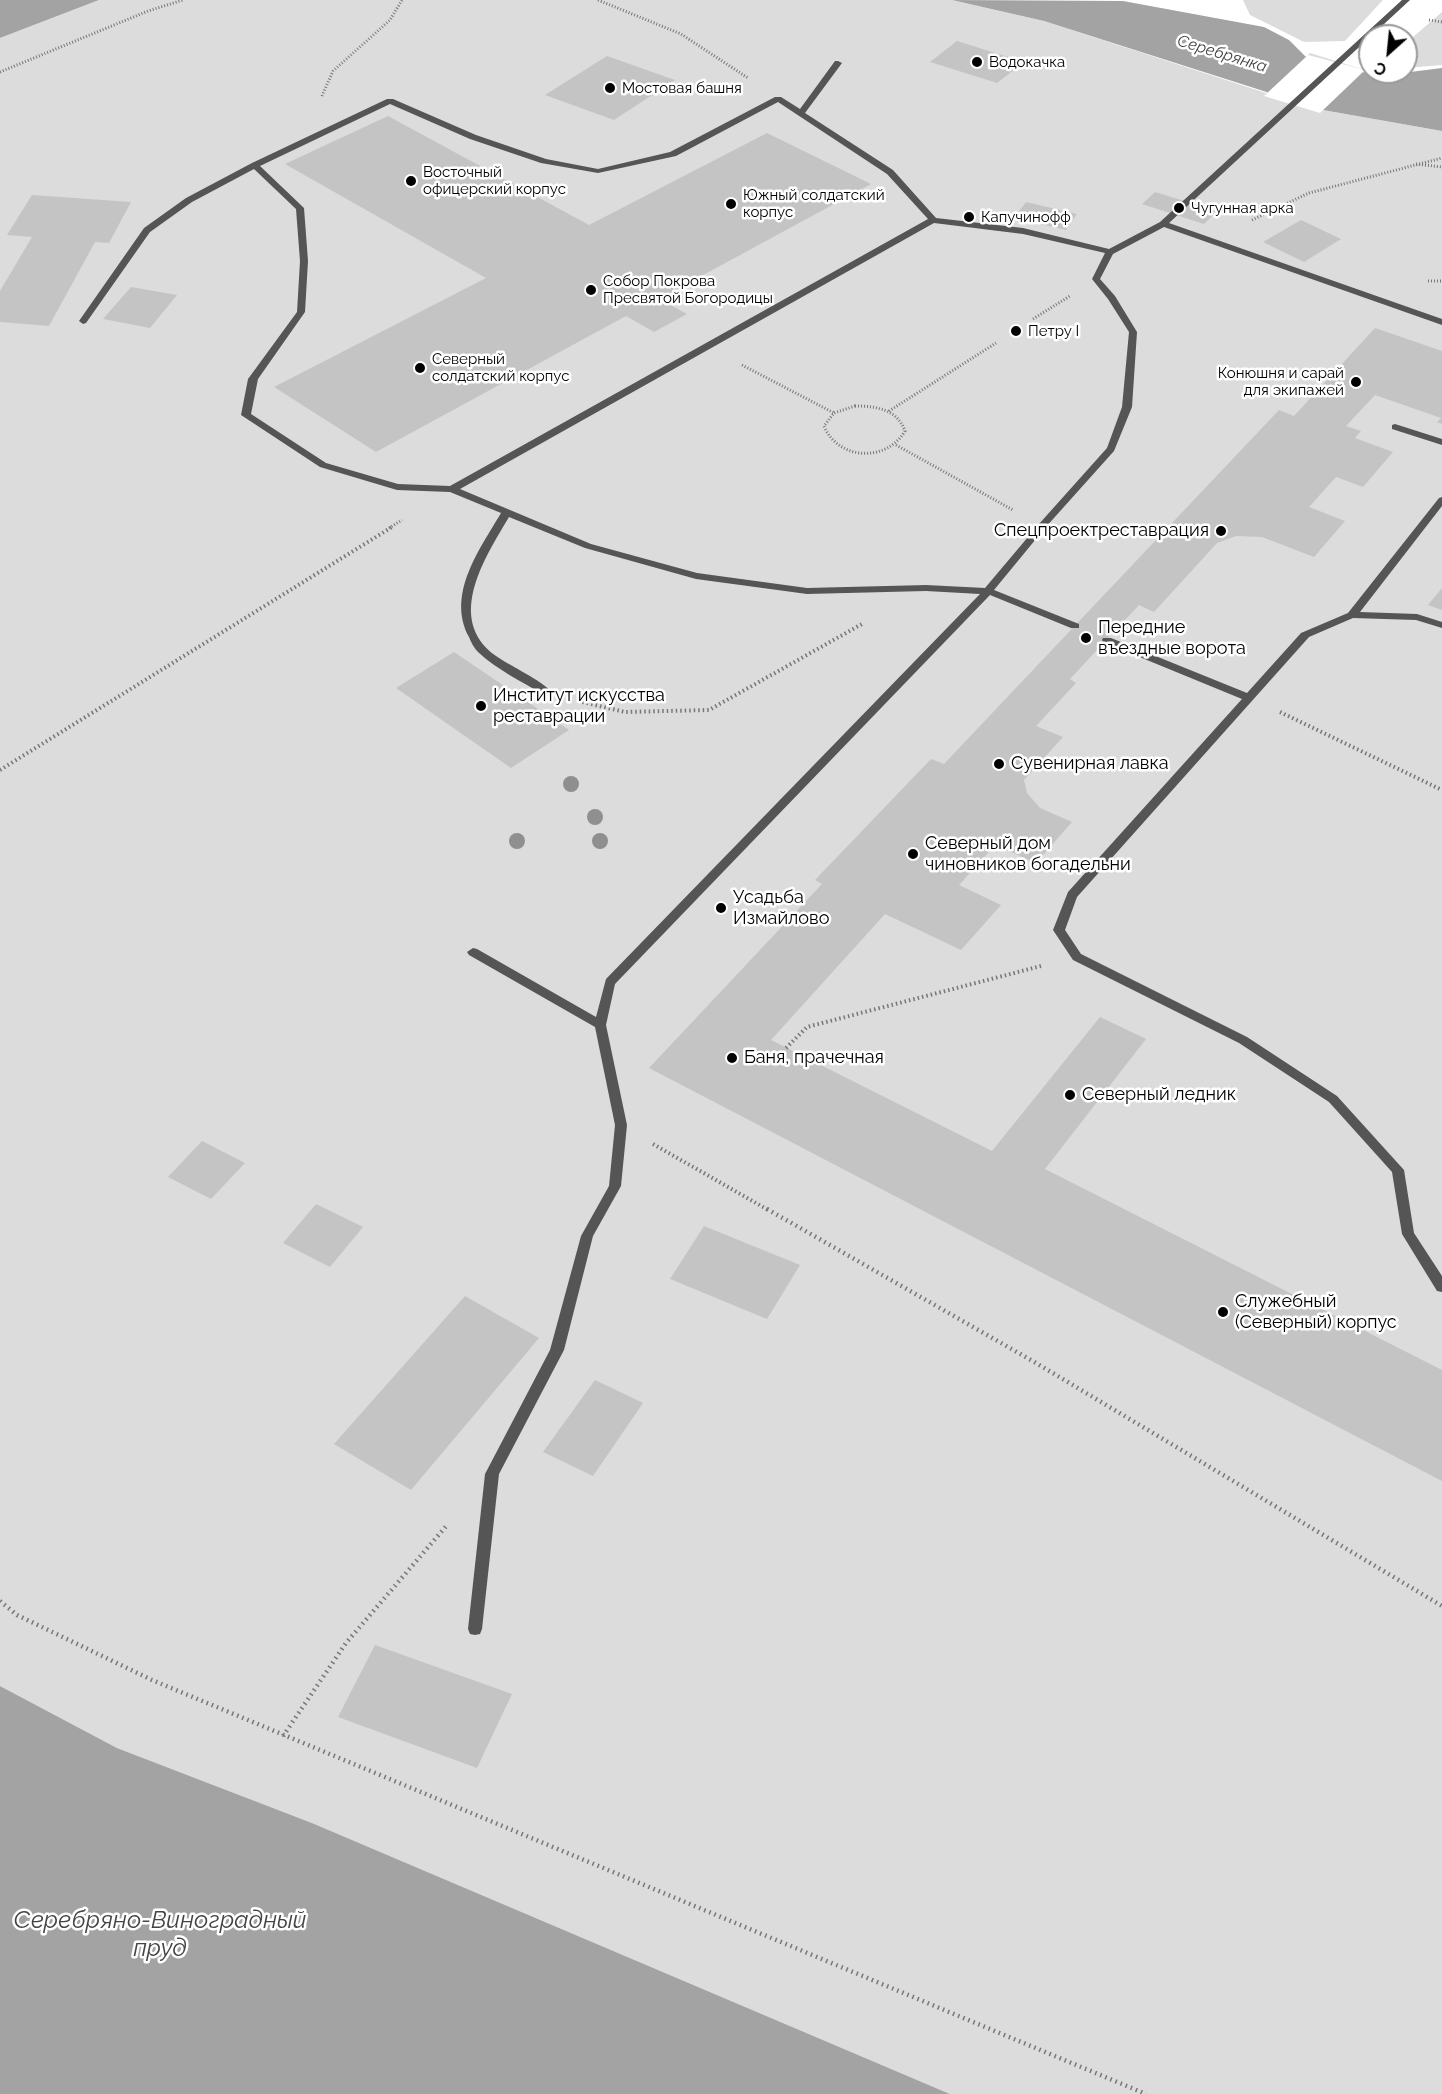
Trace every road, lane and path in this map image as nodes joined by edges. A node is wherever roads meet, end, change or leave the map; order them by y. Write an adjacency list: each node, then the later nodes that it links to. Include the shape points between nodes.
1 (183, 0): 6 (path)
2 (402, 0): 9 (path, via 391,20 359,44 325,84 319,112)
3 (598, 0): 7 (path, via 681,34)
4 (1406, 0): 15 (lane)
5 (838, 63): 8 (lane)
6 (0, 72)
7 (778, 99): 8 (lane); 9 (lane, via 674,154 598,171 544,161 473,137 390,101)
8 (801, 113): 14 (lane, via 890,172)
9 (325, 132): 12 (lane)
10 (1442, 158): 11 (path)
11 (1412, 164): 13 (path); 16 (path, via 1309,193)
12 (255, 165): 20 (lane, via 189,200 147,230); 29 (lane, via 300,208 304,261 301,312 254,379 246,415 322,465 397,487)
13 (1442, 167)
14 (933, 220): 17 (lane, via 1023,231); 23 (lane)
15 (1163, 224): 16 (lane); 17 (lane)
16 (1211, 240): 21 (lane)
17 (1110, 252): 18 (lane)
18 (1096, 279): 19 (path); 32 (lane, via 1133,332 1127,407 1111,449)
19 (1034, 319)
20 (83, 321)
21 (1442, 322)
22 (996, 343): 24 (path)
23 (707, 346): 25 (path); 29 (lane)
24 (889, 411): 25 (path, via 855,406); 28 (path, via 898,416 905,431)
25 (834, 413): 28 (path, via 825,426 826,434 838,447 875,452)
26 (1395, 427): 27 (lane)
27 (1442, 442)
28 (896, 444): 32 (path)
29 (452, 489): 31 (lane); 41 (path)
30 (1442, 500): 34 (lane)
31 (507, 512): 33 (lane, via 588,546 696,576 807,591); 39 (lane, via 471,576 464,611 479,648)
32 (1042, 526): 33 (lane)
33 (988, 591): 37 (lane); 45 (lane, via 610,982)
34 (1352, 615): 36 (lane, via 1417,617); 40 (lane, via 1305,635)
35 (864, 623): 39 (path, via 709,710 625,712)
36 (1442, 624)
37 (1075, 626)
38 (1107, 640): 40 (lane)
39 (548, 693)
40 (1247, 697): 42 (path); 44 (lane, via 1072,895 1059,930)
41 (0, 770)
42 (1442, 790)
43 (472, 952): 45 (lane)
44 (1077, 957): 46 (path, via 807,1027); 48 (lane, via 1243,1040 1333,1099 1398,1170 1408,1234)
45 (600, 1025): 47 (lane)
46 (786, 1048)
47 (621, 1125): 49 (lane, via 615,1186 587,1236 556,1350); 51 (path, via 1036,1363)
48 (1442, 1287)
49 (492, 1474): 52 (lane); 53 (path, via 346,1643)
50 (0, 1601): 53 (path, via 17,1615 152,1680)
51 (1442, 1606)
52 (475, 1629)
53 (283, 1736): 54 (path)
54 (1146, 2094)

